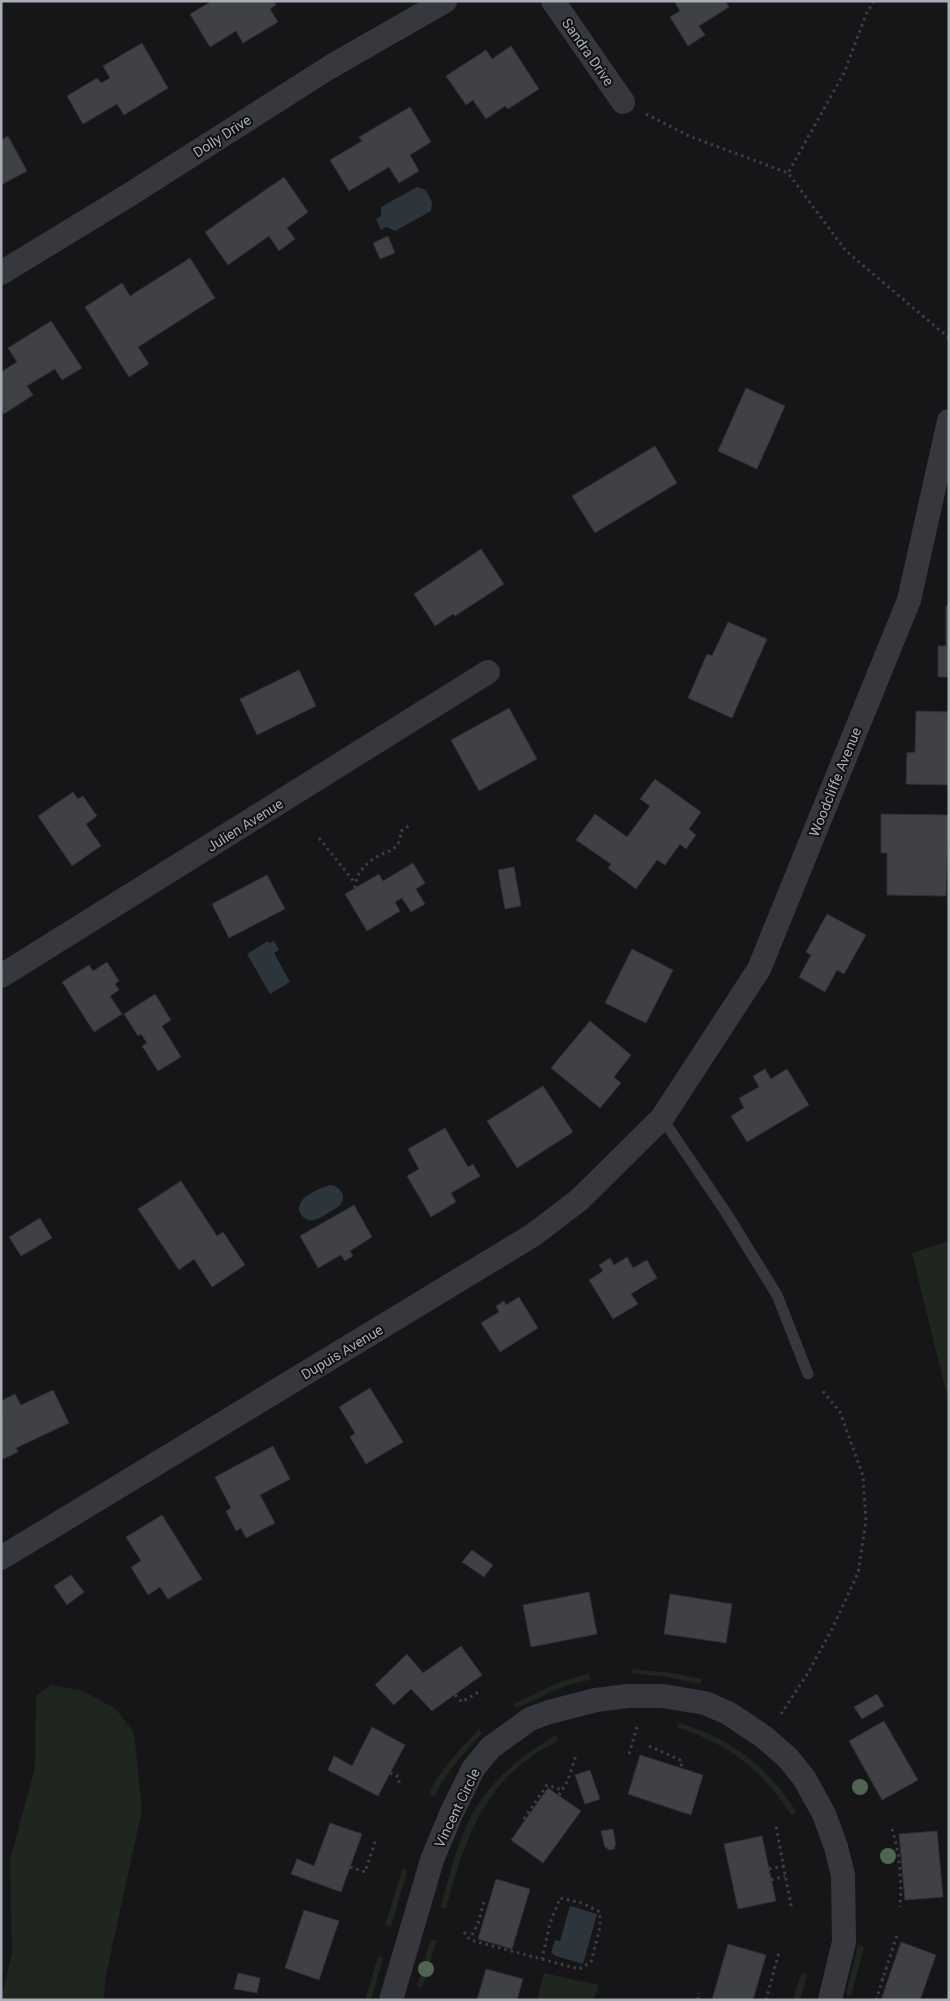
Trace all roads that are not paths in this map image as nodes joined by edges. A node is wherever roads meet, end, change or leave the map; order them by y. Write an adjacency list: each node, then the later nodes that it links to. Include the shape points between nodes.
1 (445, 1): 4 (street, Dolly Drive, via 330,67)
2 (553, 1): 3 (street, Sandra Drive)
3 (623, 102)
4 (1, 273)
5 (949, 421): 8 (street, Woodcliffe Avenue, via 909,600 759,969)
6 (488, 672): 7 (street, Julien Avenue)
7 (1, 976)
8 (662, 1118): 9 (lane, via 777,1295); 10 (street, Dupuis Avenue, via 579,1200 533,1235)
9 (808, 1374)
10 (1, 1558)
11 (391, 2000): 12 (street, Vincent Circle, via 436,1851 473,1769 490,1748 530,1719 543,1714 596,1700 663,1696 705,1703 728,1713 764,1737 804,1778 824,1814 842,1875 844,1942)
12 (830, 2000)

